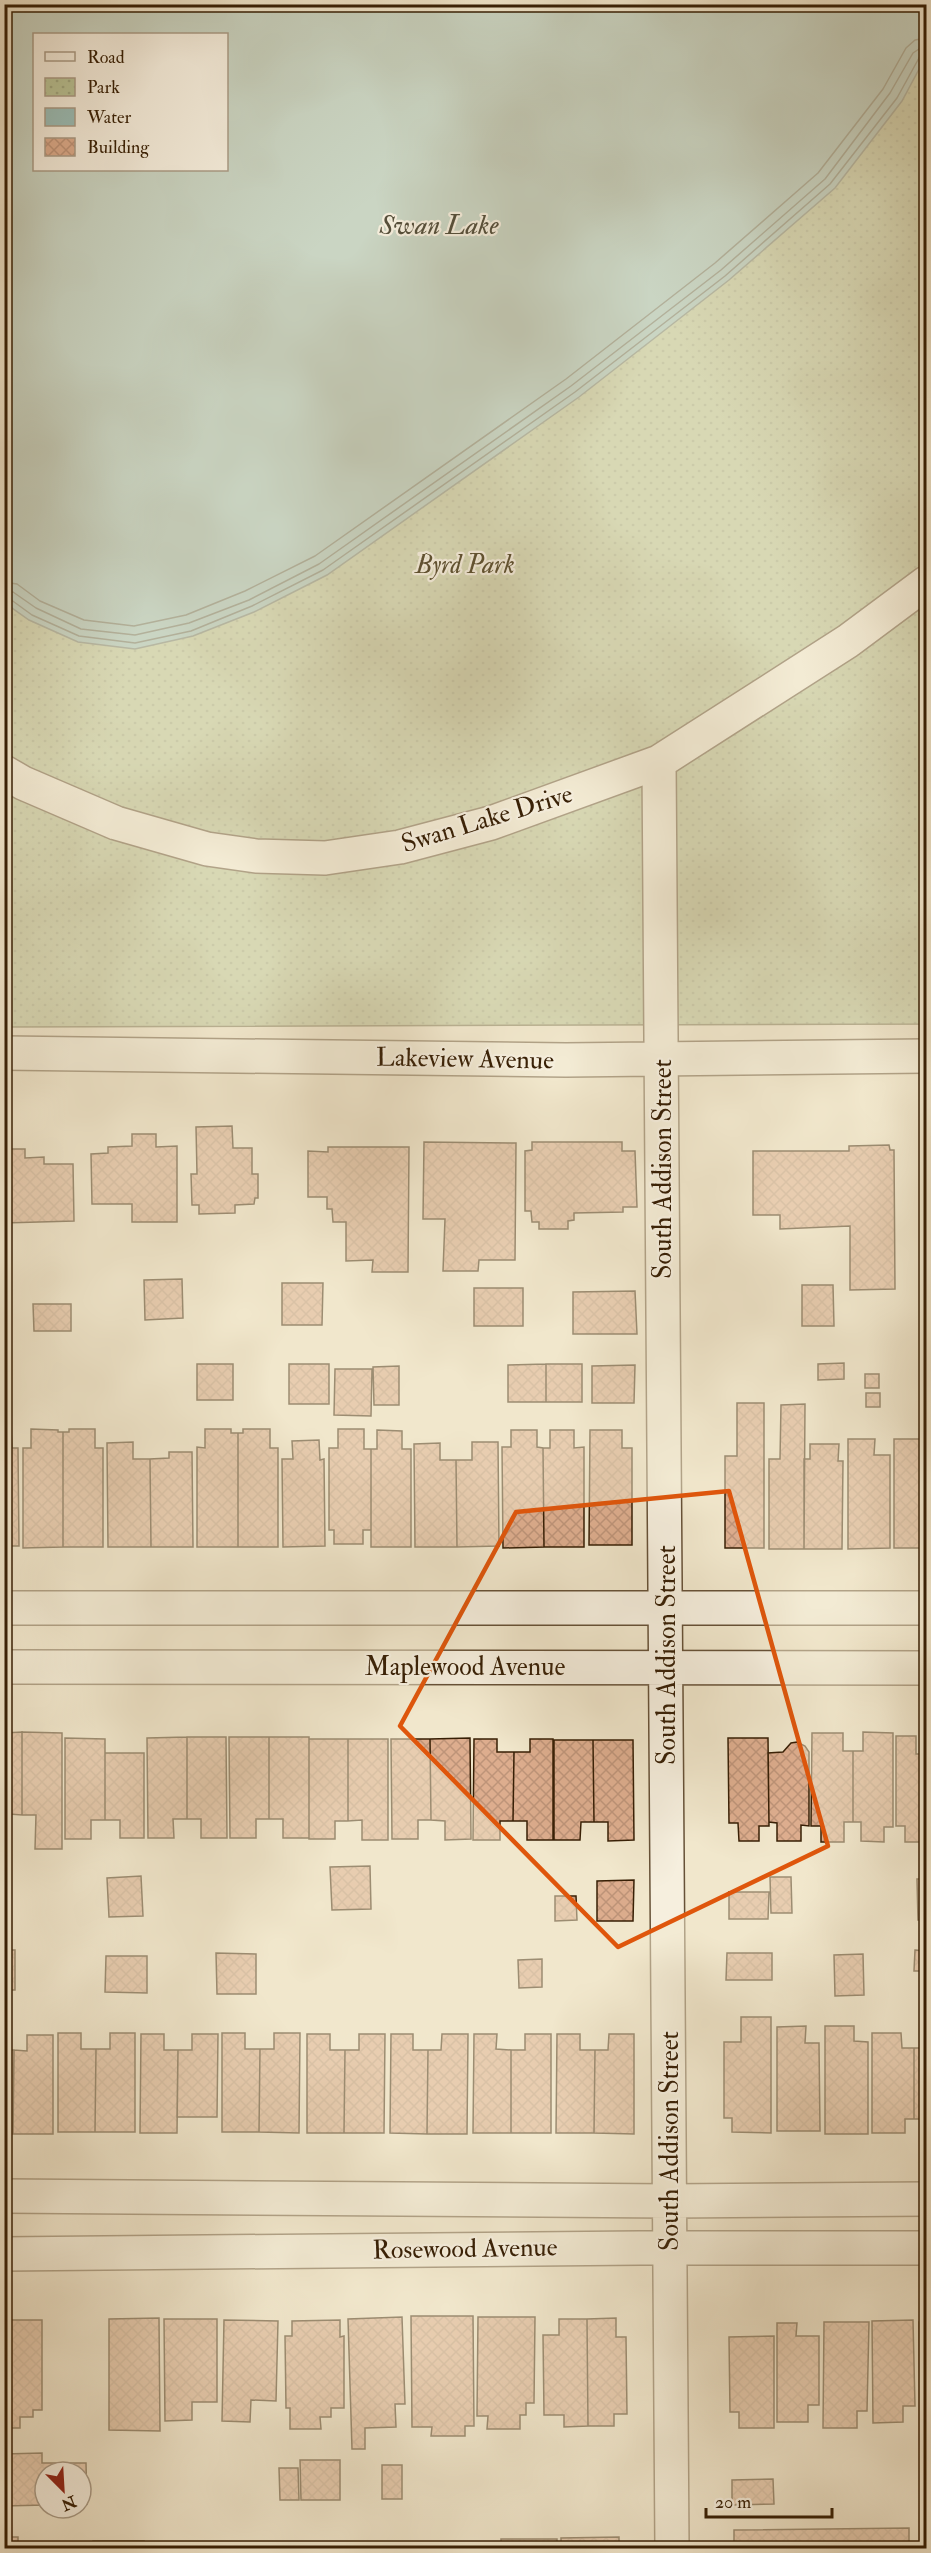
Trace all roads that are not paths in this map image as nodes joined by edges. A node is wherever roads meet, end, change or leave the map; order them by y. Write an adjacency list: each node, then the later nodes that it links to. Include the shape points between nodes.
1 (927, 584): 2 (street, Swan Lake Drive, via 848,641)
2 (659, 762): 3 (street, Swan Lake Drive, via 491,823 400,847 325,858 256,856 207,849 116,823); 6 (street, South Addison Street)
3 (4, 772)
4 (4, 1053): 6 (street, Lakeview Avenue)
5 (927, 1056): 6 (street, Lakeview Avenue)
6 (663, 1059): 8 (street, South Addison Street)
7 (4, 1608): 8 (street)
8 (666, 1608): 9 (street); 11 (street, South Addison Street)
9 (927, 1608)
10 (4, 1667): 11 (street, Maplewood Avenue)
11 (667, 1668): 12 (street, Maplewood Avenue); 15 (street, South Addison Street)
12 (927, 1668)
13 (4, 2196): 15 (street, Rosewood Avenue)
14 (927, 2199): 15 (street, Rosewood Avenue)
15 (670, 2201): 16 (street, South Addison Street)
16 (670, 2247): 17 (street, Rosewood Avenue); 18 (street, Rosewood Avenue); 19 (street, South Addison Street)
17 (927, 2248)
18 (4, 2254)
19 (672, 2548)

